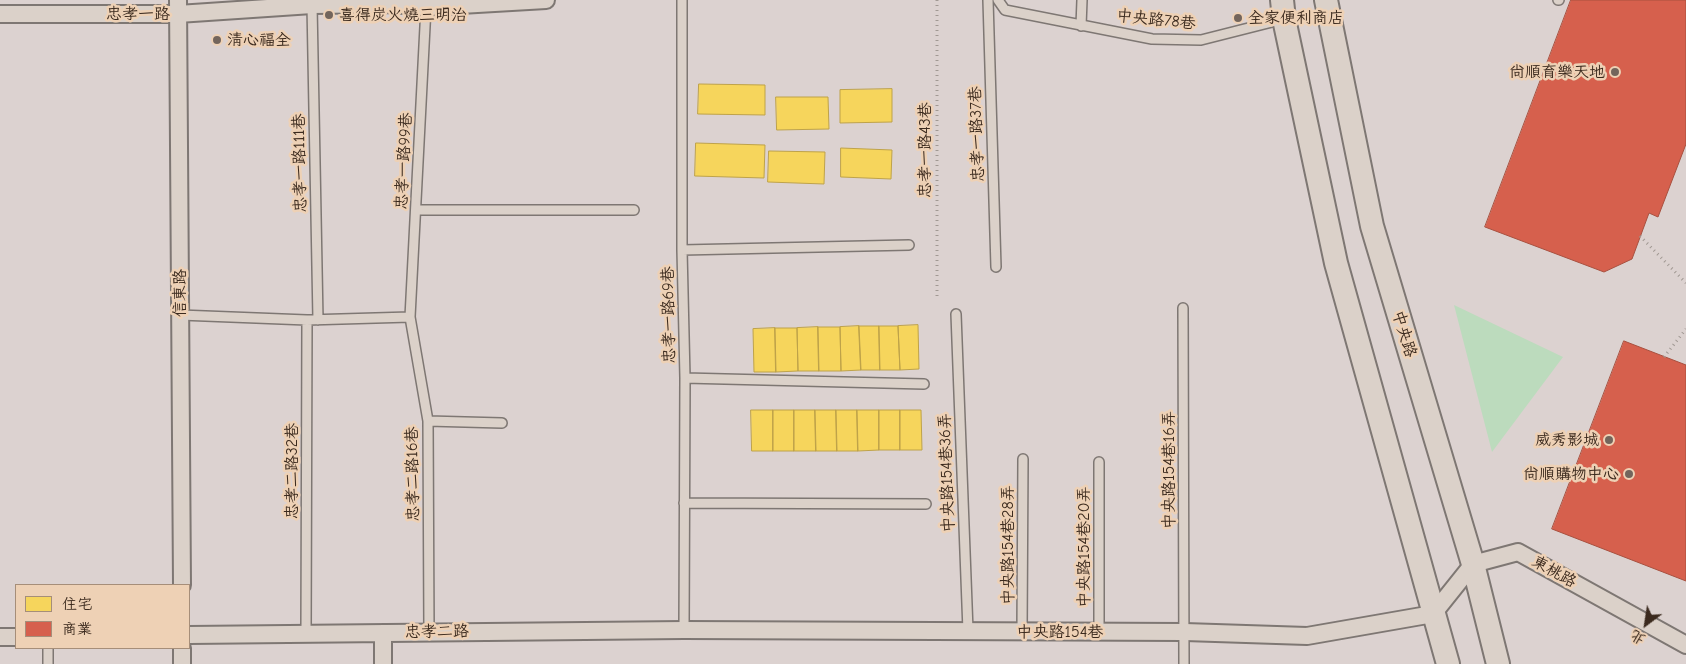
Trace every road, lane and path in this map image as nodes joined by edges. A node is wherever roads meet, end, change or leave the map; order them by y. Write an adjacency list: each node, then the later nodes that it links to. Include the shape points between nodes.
1 (546, 0): 11 (street, 忠孝一路)
2 (682, 0): 19 (lane, 忠孝一路69巷)
3 (937, 0): 22 (path, 忠孝一路43巷)
4 (988, 0): 20 (lane, 忠孝一路37巷)
5 (998, 0): 14 (lane, 中央路78巷, via 1005,10)
6 (1082, 0): 14 (lane)
7 (1326, 0): 39 (street, 中央路, via 1372,226)
8 (393, 2): 9 (street, 忠孝一路); 11 (street, 忠孝一路)
9 (312, 5): 10 (street, 忠孝一路); 28 (lane, 忠孝一路111巷)
10 (178, 7): 13 (street, 忠孝一路); 25 (street, 信東路)
11 (426, 7): 15 (lane, 忠孝一路99巷)
12 (1283, 10): 14 (lane, 中央路78巷, via 1201,40 1152,38); 41 (street, via 1336,263)
13 (0, 14)
14 (1081, 26)
15 (416, 210): 16 (lane); 26 (lane, 忠孝一路99巷)
16 (634, 210)
17 (1640, 236): 21 (path)
18 (909, 245): 19 (lane)
19 (682, 250): 31 (lane, 忠孝一路69巷)
20 (996, 267)
21 (1686, 283)
22 (937, 300)
23 (1183, 308): 47 (lane, 中央路154巷16弄)
24 (956, 314): 43 (lane, 中央路154巷36弄)
25 (180, 315): 27 (lane); 40 (street, 信東路)
26 (410, 317): 28 (lane); 33 (lane, 忠孝二路16巷)
27 (307, 320): 28 (lane); 48 (lane, 忠孝二路32巷)
28 (318, 320)
29 (1686, 329): 30 (path)
30 (1664, 357)
31 (685, 378): 32 (lane); 37 (lane, 忠孝一路69巷)
32 (924, 384)
33 (428, 421): 34 (lane); 44 (lane, 忠孝二路16巷)
34 (502, 423)
35 (1023, 458): 45 (lane, 中央路154巷28弄)
36 (1099, 462): 46 (lane, 中央路154巷20弄)
37 (684, 503): 38 (lane); 42 (lane, 忠孝一路69巷)
38 (926, 504)
39 (1473, 564): 41 (street); 53 (street, 東桃路, via 1518,552); 61 (street, 中央路)
40 (182, 584)
41 (1433, 614): 47 (street, 中央路154巷, via 1307,636); 60 (street)
42 (684, 630): 43 (street, 中央路154巷); 44 (street, 忠孝二路)
43 (968, 631): 45 (street, 中央路154巷)
44 (429, 632): 49 (street, 忠孝二路)
45 (1022, 632): 46 (street, 中央路154巷)
46 (1099, 632): 47 (street, 中央路154巷)
47 (1185, 632): 59 (lane, 中央路154巷16弄)
48 (306, 633): 49 (street, 忠孝二路); 50 (street, 忠孝二路)
49 (383, 633): 58 (street)
50 (190, 635)
51 (0, 637): 52 (street)
52 (15, 637)
53 (1686, 645)
54 (48, 649): 56 (lane)
55 (182, 649): 57 (street)
56 (48, 664)
57 (182, 664)
58 (383, 664)
59 (1184, 664)
60 (1448, 664)
61 (1498, 664)

